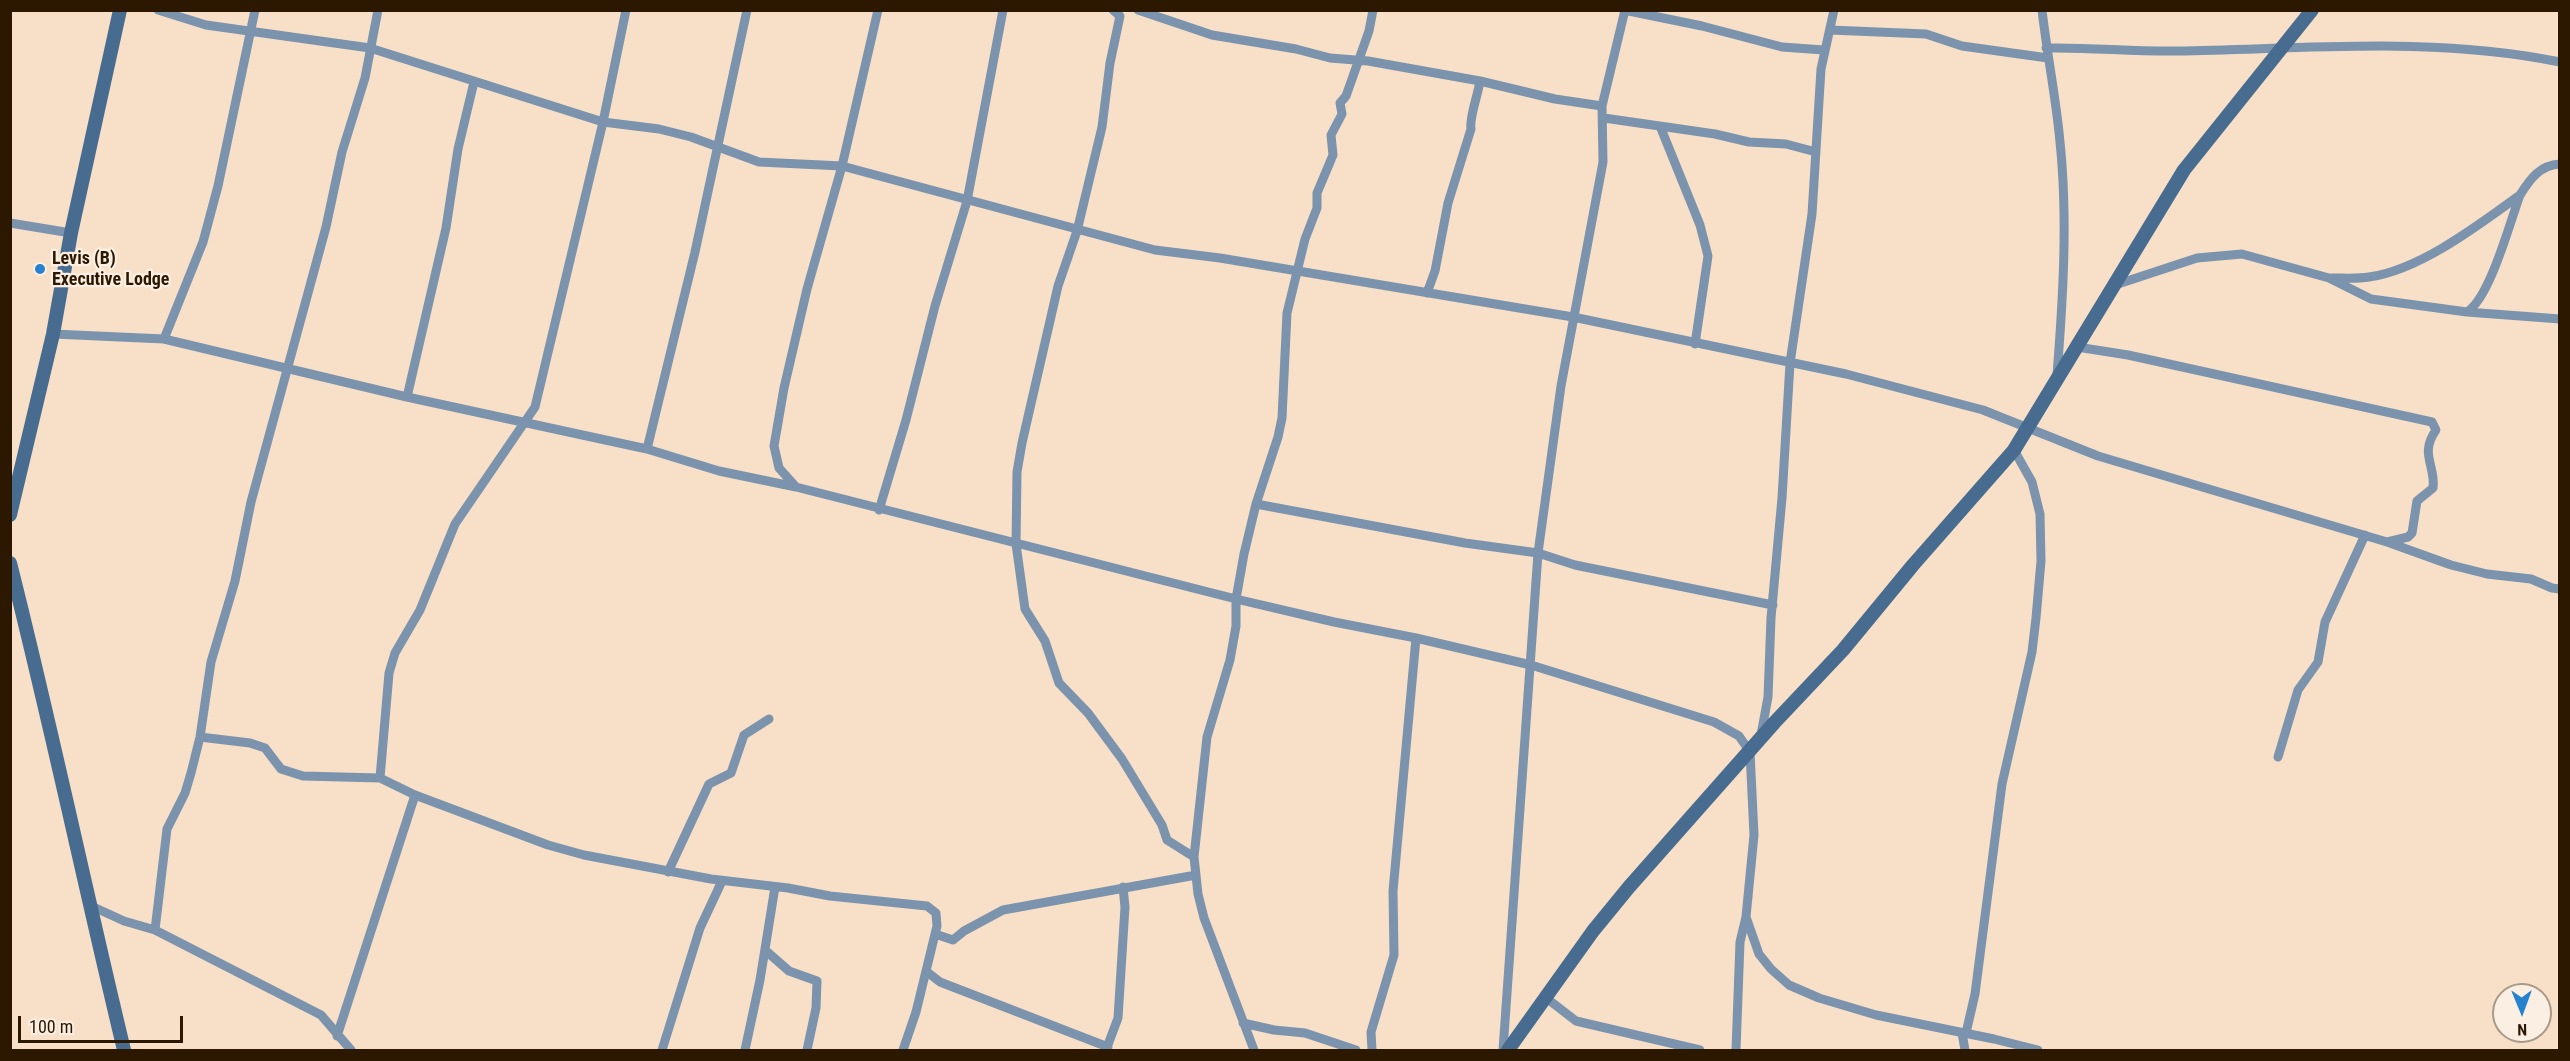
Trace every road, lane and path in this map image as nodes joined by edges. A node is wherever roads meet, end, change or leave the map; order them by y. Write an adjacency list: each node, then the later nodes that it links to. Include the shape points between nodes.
1 (120, 10): 38 (street)
2 (158, 10): 17 (street, via 206,25)
3 (255, 10): 17 (street)
4 (378, 10): 19 (street)
5 (626, 10): 28 (street)
6 (747, 10): 30 (street)
7 (878, 10): 33 (street)
8 (1003, 10): 35 (street)
9 (1113, 10): 37 (street, via 1120,16 1102,127)
10 (1138, 10): 22 (street, via 1212,35)
11 (1373, 10): 22 (street)
12 (1834, 10): 16 (street)
13 (2042, 10): 21 (street)
14 (2312, 10): 18 (street)
15 (1624, 11): 20 (street, via 1765,43); 26 (street)
16 (1830, 30): 20 (street); 21 (street, via 1926,34 1962,46)
17 (251, 31): 19 (street); 47 (street, via 203,242)
18 (2283, 47): 21 (street, via 2176,51 2091,47); 23 (street, via 2435,47); 41 (street, via 2184,170)
19 (370, 48): 25 (street); 51 (street)
20 (1824, 50): 31 (street)
21 (2047, 53): 52 (street, via 2063,180 2063,296)
22 (1356, 62): 24 (street); 39 (street, via 1346,96 1340,102 1342,114 1331,135 1333,155 1317,193 1317,208)
23 (2559, 62)
24 (1480, 81): 26 (street); 42 (street)
25 (474, 82): 28 (street); 53 (street)
26 (1602, 106): 27 (street)
27 (1604, 118): 29 (street); 44 (street, via 1603,162)
28 (603, 122): 30 (street, via 659,129); 54 (street, via 540,389 532,414)
29 (1660, 126): 31 (street); 48 (street, via 1700,225 1708,256)
30 (718, 147): 33 (street, via 759,162); 56 (street)
31 (1816, 152): 50 (street, via 1807,262)
32 (2559, 164): 34 (street, via 2535,174)
33 (842, 166): 35 (street); 58 (street, via 807,289 774,446 779,468)
34 (2520, 195): 40 (street, via 2471,231 2399,268 2368,278); 43 (street, via 2485,291)
35 (967, 201): 37 (street); 60 (street)
36 (10, 223): 38 (street)
37 (1077, 231): 39 (street, via 1155,250); 64 (street, via 1058,286 1018,462)
38 (71, 233): 46 (street)
39 (1297, 271): 42 (street); 59 (street, via 1287,313 1282,418)
40 (2329, 278): 41 (street, via 2242,254 2197,258); 43 (street, via 2371,299)
41 (2115, 285): 49 (street)
42 (1427, 293): 44 (street)
43 (2467, 312): 45 (street)
44 (1573, 317): 48 (street); 65 (street)
45 (2559, 319)
46 (53, 334): 47 (street); 61 (street)
47 (164, 339): 51 (street)
48 (1695, 344): 50 (street)
49 (2077, 347): 52 (street); 63 (street, via 2432,422 2436,430 2427,451 2433,488 2417,501 2412,533)
50 (1790, 363): 55 (street, via 1983,410); 69 (street)
51 (286, 369): 53 (street); 73 (street, via 235,581 211,662)
52 (2056, 381): 55 (street)
53 (407, 397): 54 (street)
54 (524, 422): 56 (street); 77 (street, via 455,524 420,610 395,653 389,673)
55 (2028, 428): 57 (street); 62 (street, via 2098,456)
56 (647, 449): 58 (street, via 719,471)
57 (2014, 450): 74 (street, via 1844,650); 93 (street, via 2032,482 2040,514 2041,561 2032,652 2002,784 1975,994)
58 (796, 487): 60 (street)
59 (1256, 504): 65 (street); 68 (street)
60 (879, 510): 64 (street)
61 (10, 515)
62 (2365, 535): 63 (street); 76 (street, via 2325,622 2318,662 2298,690)
63 (2387, 542): 67 (street, via 2451,565 2531,579)
64 (1016, 544): 68 (street); 79 (street, via 1025,609 1045,641 1059,683 1088,713 1122,759 1167,840)
65 (1538, 553): 69 (street, via 1575,565); 71 (street)
66 (10, 563): 85 (street, via 50,721)
67 (2559, 589)
68 (1236, 599): 70 (street); 79 (street, via 1230,660 1207,737)
69 (1773, 605): 74 (street, via 1768,697)
70 (1416, 638): 71 (street); 106 (street, via 1393,891 1394,955 1371,1032)
71 (1531, 665): 75 (street, via 1714,722 1739,736); 107 (street)
72 (769, 719): 80 (street, via 744,735 731,773 709,784)
73 (200, 737): 77 (street, via 265,748 281,769 296,775); 87 (street, via 185,793 167,829)
74 (1760, 741): 75 (street)
75 (1750, 752): 86 (street, via 1754,835); 91 (street, via 1629,887)
76 (2278, 757)
77 (380, 778): 78 (street)
78 (415, 795): 80 (street, via 548,845); 94 (street)
79 (1194, 857): 81 (street)
80 (668, 872): 82 (street)
81 (1196, 875): 84 (street); 92 (street, via 1204,918)
82 (722, 881): 83 (street); 99 (street, via 700,928)
83 (775, 887): 88 (street, via 927,906 936,914); 89 (street)
84 (1123, 888): 88 (street, via 1003,910 951,940); 96 (street, via 1118,1018)
85 (89, 905): 87 (street); 97 (street)
86 (1746, 917): 93 (street, via 1758,954 1789,985 1876,1015); 109 (street, via 1740,942)
87 (155, 930): 94 (street, via 321,1015)
88 (935, 934): 90 (street)
89 (765, 950): 100 (street); 101 (street, via 789,971 817,981)
90 (926, 971): 96 (street, via 946,984); 102 (street)
91 (1545, 997): 107 (street); 108 (street, via 1576,1021)
92 (1243, 1023): 95 (street); 105 (street, via 1305,1033)
93 (1964, 1033): 110 (street); 111 (street)
94 (337, 1036): 98 (street)
95 (1249, 1039): 103 (street); 104 (street)
96 (1107, 1048)
97 (124, 1050)
98 (351, 1050)
99 (662, 1050)
100 (745, 1050)
101 (807, 1050)
102 (903, 1050)
103 (1247, 1050)
104 (1254, 1050)
105 (1356, 1050)
106 (1372, 1050)
107 (1506, 1050)
108 (1700, 1050)
109 (1736, 1050)
110 (1965, 1050)
111 (2037, 1050)

